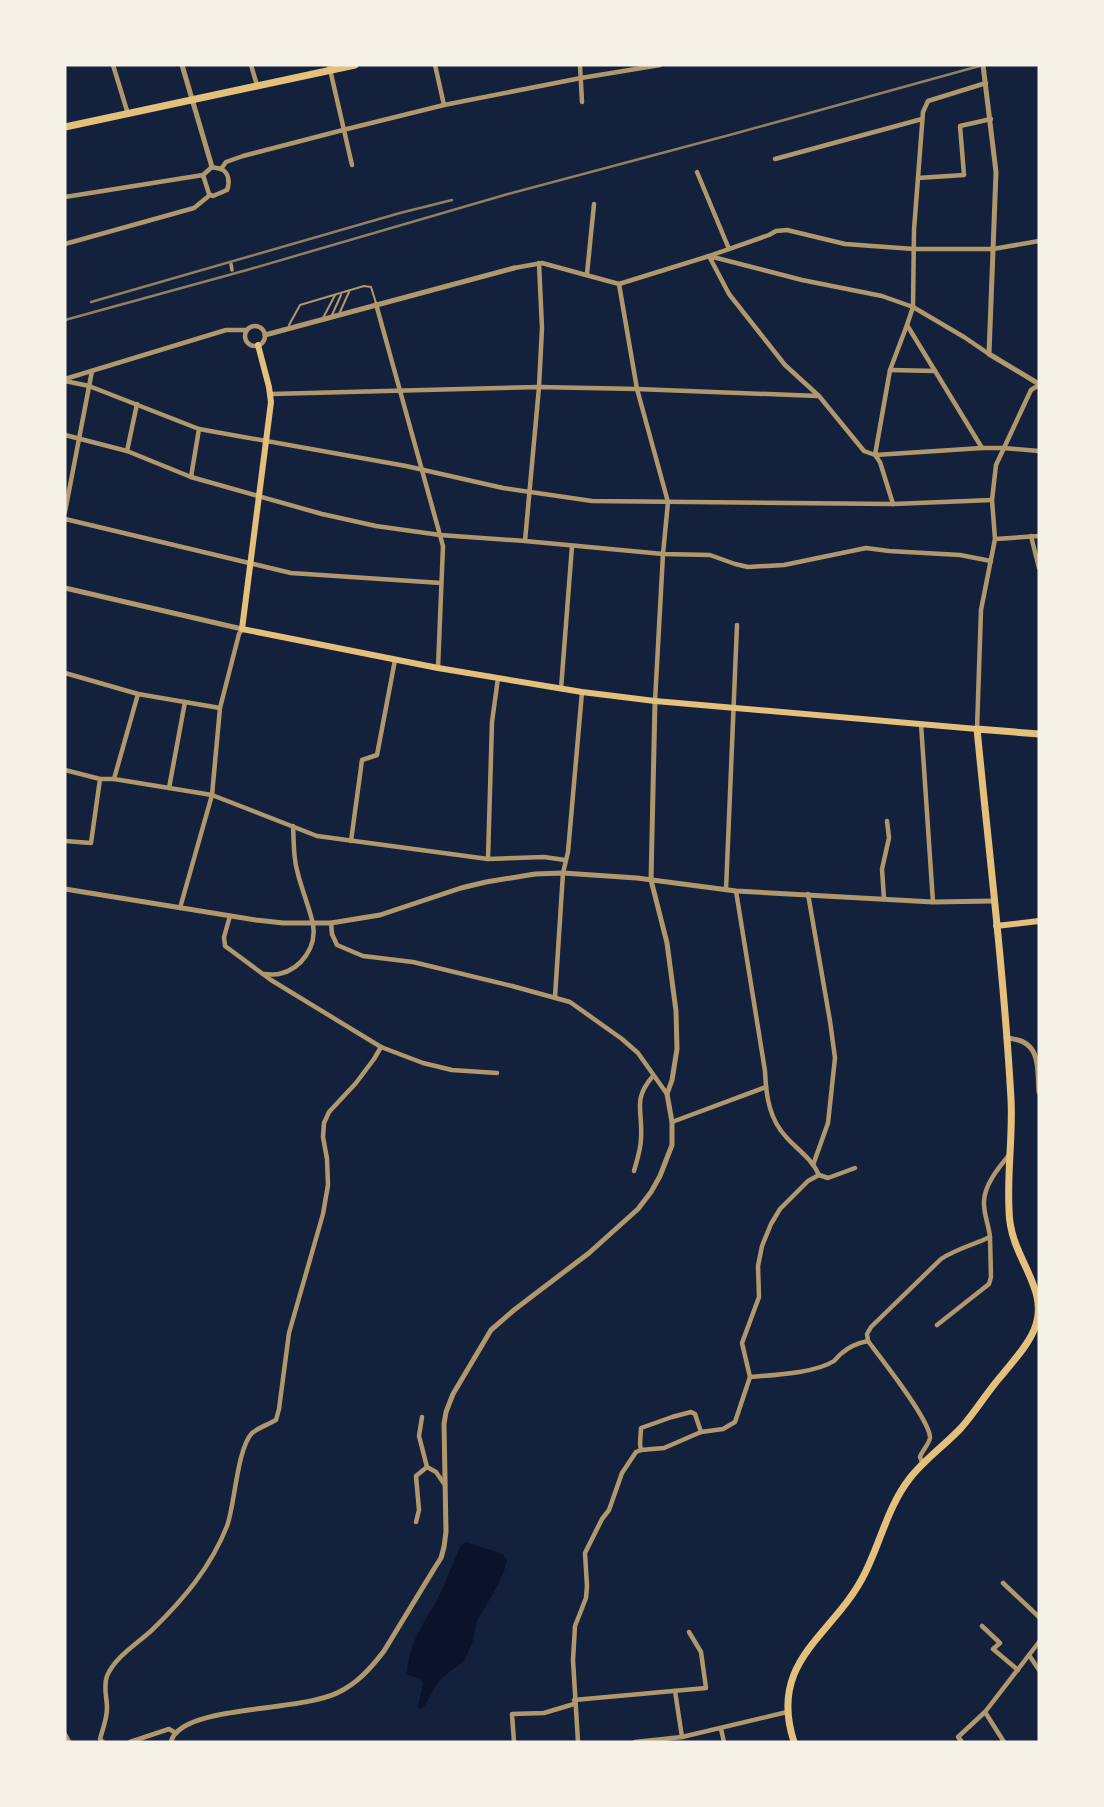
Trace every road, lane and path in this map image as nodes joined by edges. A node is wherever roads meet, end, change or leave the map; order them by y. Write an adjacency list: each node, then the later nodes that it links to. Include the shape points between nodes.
1 (113, 65): 16 (street)
2 (182, 65): 13 (street)
3 (251, 65): 12 (street)
4 (355, 65): 9 (highway)
5 (435, 65): 15 (street)
6 (580, 65): 10 (street)
7 (660, 65): 10 (street)
8 (984, 65): 11 (street)
9 (330, 67): 12 (highway); 20 (street)
10 (581, 78): 14 (street); 15 (street)
11 (986, 83): 17 (street, via 928,101); 18 (street)
12 (257, 85): 13 (highway)
13 (192, 99): 16 (highway); 23 (street)
14 (582, 102)
15 (444, 105): 20 (street)
16 (128, 114): 19 (highway)
17 (922, 118): 21 (street); 27 (street)
18 (991, 119): 27 (street, via 960,126 964,175); 35 (street, via 996,172)
19 (65, 127)
20 (343, 130): 22 (street); 24 (street, via 243,156)
21 (775, 159)
22 (352, 165)
23 (212, 167): 24 (street); 26 (street)
24 (221, 169): 28 (street, via 229,185 225,192)
25 (697, 172): 34 (street)
26 (203, 175): 28 (street); 29 (street)
27 (918, 178): 33 (street)
28 (210, 195): 32 (street, via 194,208)
29 (65, 197)
30 (594, 204): 41 (street)
31 (1039, 241): 35 (street)
32 (65, 242)
33 (914, 248): 34 (street, via 845,244 787,230); 35 (street); 47 (street)
34 (729, 249): 36 (street)
35 (993, 249): 55 (street)
36 (709, 256): 42 (street); 47 (street); 66 (street, via 729,293 785,365)
37 (538, 263): 39 (street); 41 (street); 62 (street)
38 (231, 264): 40 (street)
39 (514, 268): 46 (street)
40 (232, 270)
41 (587, 274): 42 (street)
42 (619, 284): 63 (street)
43 (349, 291): 44 (lane); 46 (lane, via 369,286); 48 (lane)
44 (342, 293): 45 (lane); 48 (lane)
45 (335, 295): 49 (lane); 51 (lane, via 300,305)
46 (376, 304): 48 (street); 64 (street)
47 (913, 307): 50 (street); 55 (street)
48 (335, 315): 49 (street)
49 (322, 319): 51 (street)
50 (907, 325): 56 (street); 58 (street)
51 (288, 328): 53 (street)
52 (247, 330): 53 (street, via 258,326); 54 (street, via 248,343); 57 (street, via 226,330)
53 (265, 335): 54 (street)
54 (258, 345): 65 (main road)
55 (989, 354): 60 (street)
56 (890, 370): 58 (street); 76 (street)
57 (92, 371): 59 (street); 61 (street)
58 (935, 371): 72 (street)
59 (65, 380): 61 (street)
60 (1039, 384): 73 (street, via 1031,390)
61 (89, 386): 67 (street); 70 (street)
62 (539, 387): 63 (street); 64 (street); 79 (street)
63 (637, 389): 66 (street); 82 (street)
64 (400, 390): 65 (street); 77 (street)
65 (271, 394): 71 (main road)
66 (819, 396): 76 (street, via 864,451)
67 (137, 404): 68 (street); 74 (street)
68 (199, 429): 71 (street); 78 (street)
69 (65, 435): 70 (street)
70 (78, 440): 74 (street); 84 (street)
71 (266, 440): 77 (street); 80 (main road)
72 (982, 448): 73 (street); 76 (street)
73 (1003, 448): 75 (street); 81 (street)
74 (127, 451): 78 (street)
75 (1039, 451)
76 (875, 455): 83 (street)
77 (422, 470): 79 (street); 86 (street)
78 (191, 477): 80 (street)
79 (531, 492): 82 (street, via 592,501); 90 (street)
80 (258, 497): 86 (street, via 350,520); 94 (main road)
81 (992, 500): 83 (street); 89 (street)
82 (668, 502): 83 (street); 92 (street)
83 (892, 504)
84 (65, 512)
85 (65, 519): 94 (street)
86 (440, 535): 90 (street); 96 (street)
87 (1031, 536): 88 (street); 89 (street); 95 (street)
88 (1039, 536)
89 (995, 539): 93 (street)
90 (525, 541): 91 (street)
91 (572, 546): 92 (street); 104 (street)
92 (663, 554): 93 (street, via 709,555 748,567 783,565 866,548); 107 (street)
93 (990, 561): 112 (street, via 981,610)
94 (250, 564): 96 (street, via 304,575); 99 (main road)
95 (1039, 568)
96 (441, 583): 101 (street)
97 (65, 588): 99 (street)
98 (737, 625): 109 (street)
99 (242, 629): 100 (main road); 110 (street)
100 (395, 660): 101 (main road); 122 (street, via 377,755 362,760)
101 (438, 668): 103 (main road)
102 (65, 673): 106 (street)
103 (498, 678): 104 (main road); 123 (street, via 492,722)
104 (561, 689): 105 (main road)
105 (582, 692): 107 (main road); 124 (street)
106 (138, 694): 108 (street); 116 (street)
107 (656, 701): 109 (main road); 126 (street)
108 (185, 702): 110 (street); 117 (street)
109 (733, 707): 111 (main road); 128 (street)
110 (220, 708): 118 (street)
111 (921, 724): 112 (main road); 133 (street)
112 (977, 729): 113 (highway); 132 (highway)
113 (1039, 734)
114 (65, 770): 115 (street)
115 (100, 779): 116 (street); 121 (street, via 91,843)
116 (114, 779): 117 (street)
117 (169, 788): 118 (street)
118 (212, 795): 120 (street); 134 (street)
119 (887, 821): 131 (street)
120 (293, 826): 122 (street, via 317,836); 138 (street, via 295,864)
121 (65, 841)
122 (351, 841): 123 (street)
123 (488, 859): 124 (street, via 544,856)
124 (565, 860): 125 (street)
125 (563, 873): 126 (street); 137 (street, via 486,881 380,915); 141 (street)
126 (651, 880): 128 (street); 148 (street, via 667,943 676,1011 677,1049)
127 (65, 889): 134 (street)
128 (726, 890): 129 (street)
129 (736, 891): 130 (street); 146 (street)
130 (808, 894): 131 (street); 151 (street, via 835,1058 828,1123)
131 (884, 899): 133 (street)
132 (993, 901): 133 (street); 139 (highway)
133 (933, 902)
134 (180, 908): 135 (street)
135 (230, 916): 138 (street); 140 (street, via 225,946)
136 (1039, 921): 139 (main road)
137 (331, 923): 138 (street); 141 (street, via 337,945 363,956 413,962)
138 (313, 924): 140 (street, via 308,954 297,967 280,974)
139 (996, 926): 142 (highway)
140 (262, 974): 143 (street)
141 (555, 997): 145 (street, via 580,1008 622,1039)
142 (1006, 1038): 147 (street, via 1024,1041 1033,1050); 150 (highway)
143 (381, 1047): 144 (street, via 452,1070); 183 (street, via 324,1123 328,1185 289,1333 276,1420 253,1433 245,1447 228,1523 203,1573 163,1619 113,1665 105,1687)
144 (497, 1073)
145 (653, 1076): 148 (street); 153 (street, via 640,1097 642,1139)
146 (766, 1087): 149 (street); 151 (street, via 772,1118)
147 (1039, 1092)
148 (667, 1094): 149 (street)
149 (672, 1122): 164 (street, via 668,1159 638,1209 501,1321 482,1344 446,1412)
150 (1010, 1153): 155 (street, via 985,1194); 162 (highway, via 1009,1218 1013,1242 1039,1300 1035,1328 965,1424)
151 (813, 1165): 154 (street)
152 (855, 1168): 154 (street, via 828,1178)
153 (634, 1171)
154 (819, 1175): 158 (street, via 780,1209 762,1246 759,1297 742,1343)
155 (990, 1237): 156 (street, via 989,1284); 157 (street, via 941,1259 871,1327)
156 (937, 1325)
157 (868, 1341): 158 (street, via 809,1369); 162 (street, via 929,1431 920,1457)
158 (750, 1377): 160 (street, via 736,1422)
159 (422, 1417): 163 (street, via 419,1436)
160 (701, 1432): 161 (street, via 664,1448); 161 (street, via 695,1414 672,1417 641,1429)
161 (642, 1450): 175 (street, via 624,1470 609,1510 584,1553 587,1586 575,1626)
162 (923, 1464): 176 (highway, via 898,1495 865,1574 800,1662 792,1679)
163 (427, 1467): 164 (street); 165 (street, via 416,1476)
164 (445, 1486): 179 (street, via 446,1532 441,1558 384,1651 363,1676 319,1700 209,1717)
165 (416, 1522)
166 (1003, 1583): 167 (street)
167 (1039, 1617)
168 (982, 1626): 172 (street, via 1000,1643 993,1649)
169 (689, 1632): 174 (street, via 701,1652 706,1688)
170 (1039, 1642): 171 (street)
171 (1029, 1655): 172 (street); 173 (street)
172 (1018, 1670): 177 (street)
173 (1039, 1670)
174 (675, 1691): 175 (street); 181 (street)
175 (574, 1702): 186 (street, via 544,1713 512,1714); 187 (street)
176 (788, 1712): 178 (street); 190 (highway)
177 (985, 1712): 191 (street, via 958,1737); 192 (street)
178 (721, 1729): 181 (street); 189 (street)
179 (176, 1733): 184 (street, via 169,1729); 185 (street)
180 (65, 1735): 182 (street)
181 (682, 1737): 188 (street)
182 (69, 1742)
183 (103, 1742)
184 (130, 1742)
185 (171, 1742)
186 (514, 1742)
187 (578, 1742)
188 (635, 1742)
189 (724, 1742)
190 (794, 1742)
191 (961, 1742)
192 (1004, 1742)

